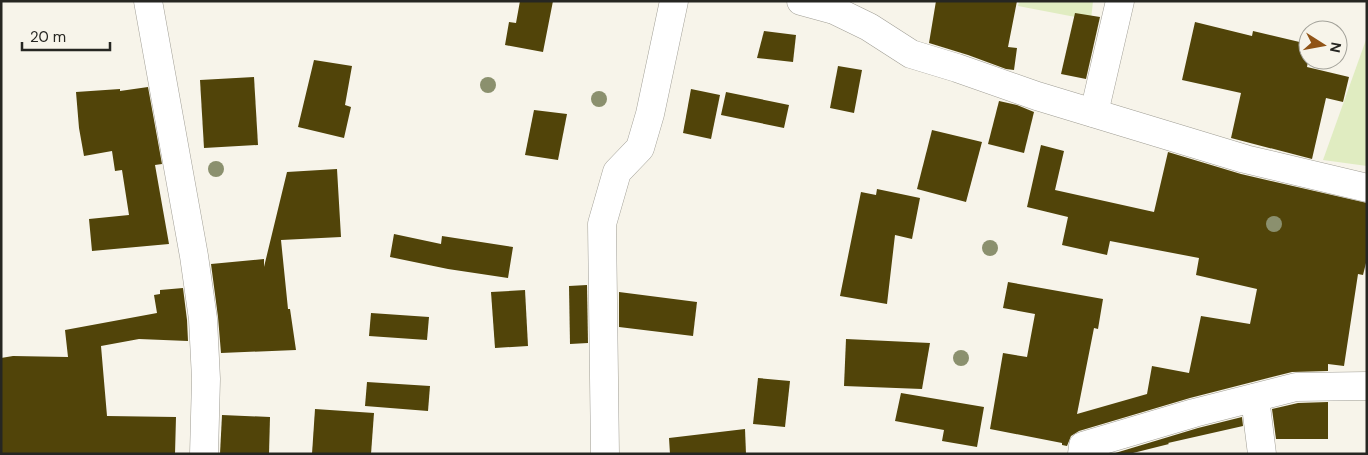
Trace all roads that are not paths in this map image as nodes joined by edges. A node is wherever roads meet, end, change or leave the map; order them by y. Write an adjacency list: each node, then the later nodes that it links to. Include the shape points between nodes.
1 (148, 1): 9 (street, via 203,319 206,379)
2 (674, 1): 10 (street, via 640,148 617,172 602,224)
3 (801, 1): 5 (street, via 834,10 869,27 911,54)
4 (1120, 1): 5 (street)
5 (1094, 113): 6 (street, via 1245,160)
6 (1367, 188)
7 (1367, 386): 8 (street, via 1296,387)
8 (1255, 398): 11 (street, via 1084,446); 12 (street)
9 (204, 454)
10 (605, 454)
11 (1082, 454)
12 (1262, 454)

